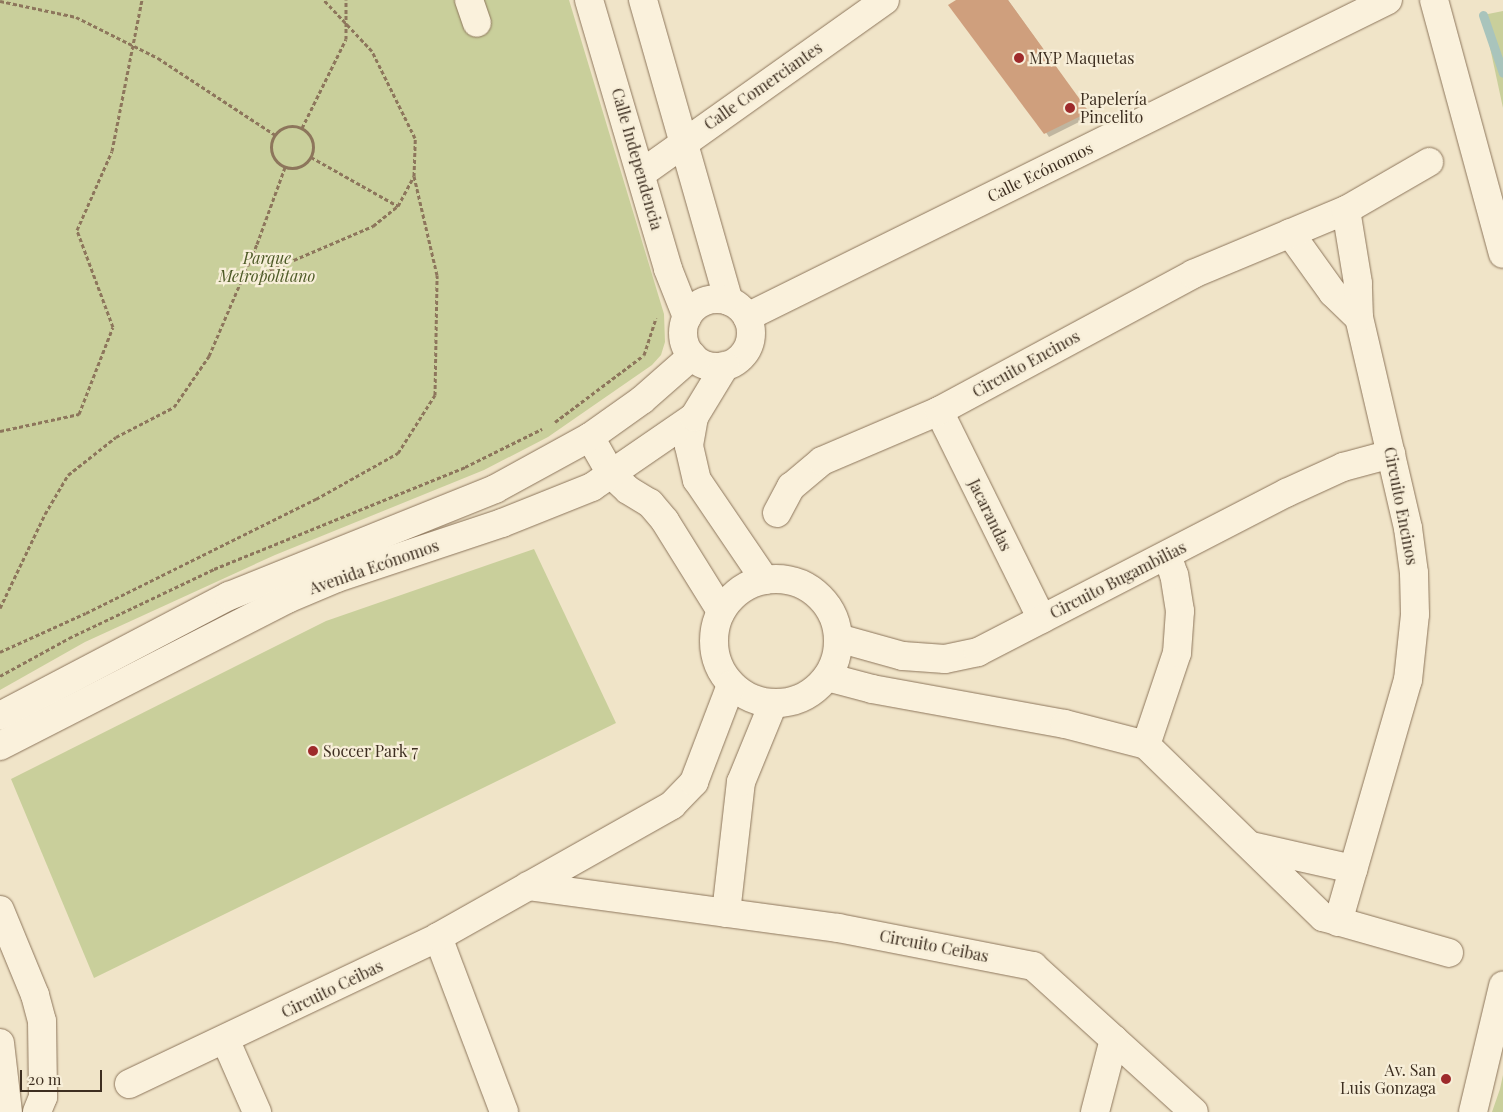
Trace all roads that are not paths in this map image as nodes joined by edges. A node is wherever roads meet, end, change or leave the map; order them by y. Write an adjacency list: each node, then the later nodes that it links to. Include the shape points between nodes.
1 (589, 0): 8 (street, Calle Independencia)
2 (643, 0): 6 (street)
3 (885, 0): 6 (street, Calle Comerciantes)
4 (1388, 0): 12 (street, Calle Ecónomos)
5 (1434, 0): 11 (street)
6 (685, 141): 8 (street, Calle Comerciantes); 12 (street)
7 (1429, 162): 9 (street, Circuito Encinos)
8 (642, 173): 13 (street, Calle Independencia, via 668,269)
9 (1346, 210): 10 (street, Circuito Encinos); 14 (street, Circuito Encinos, via 1358,283)
10 (1290, 233): 14 (street, via 1332,293); 17 (street, Circuito Encinos, via 1144,298)
11 (1503, 254)
12 (738, 309): 13 (street, Calle Ecónomos, via 717,298 705,301); 16 (street, via 750,340 745,352)
13 (687, 317): 15 (street, via 683,331 685,344)
14 (1359, 318): 20 (street, Circuito Encinos)
15 (692, 356): 16 (street, via 702,363); 19 (street, Avenida Ecónomos, via 642,400)
16 (725, 366): 18 (street, Avenida Ecónomos)
17 (939, 411): 22 (street, Circuito Encinos, via 822,461 791,486); 27 (street, Jacarandas)
18 (694, 417): 21 (street, Avenida Ecónomos); 24 (street, via 689,446 697,480)
19 (590, 437): 21 (street); 25 (street, Avenida Ecónomos, via 495,489)
20 (1391, 454): 23 (street, Circuito Bugambilias, via 1343,466); 39 (street, Circuito Encinos, via 1408,528 1414,573 1413,652)
21 (611, 474): 26 (street, via 628,490 650,503); 28 (street, Avenida Ecónomos, via 592,487 502,524 337,578)
22 (777, 513)
23 (1167, 555): 27 (street, Circuito Bugambilias); 37 (street, via 1180,611 1177,653)
24 (765, 580): 26 (street, via 740,591); 29 (street, via 792,581 815,592 831,613)
25 (229, 596): 28 (street); 35 (street, Avenida Ecónomos)
26 (721, 611): 32 (street, via 713,636 714,645 717,662)
27 (1042, 619): 30 (street, Circuito Bugambilias, via 978,652)
28 (240, 622): 36 (street, Avenida Ecónomos)
29 (838, 638): 30 (street, Circuito Bugambilias, via 903,656); 31 (street, via 836,658)
30 (945, 659): 33 (street)
31 (827, 677): 33 (street); 34 (street, via 812,692 794,701)
32 (731, 685): 34 (street, via 757,701); 40 (street, Circuito Ceibas, via 694,782 684,796)
33 (936, 701): 37 (street, via 1065,724)
34 (773, 704): 42 (street, via 741,782)
35 (0, 716)
36 (0, 746)
37 (1146, 746): 38 (street)
38 (1251, 846): 39 (street); 43 (street, via 1323,918)
39 (1353, 869): 43 (street, Circuito Encinos)
40 (528, 886): 42 (street, Circuito Ceibas); 44 (street, Circuito Ceibas)
41 (0, 910): 52 (street, via 36,995 42,1021 43,1098)
42 (726, 912): 47 (street, Circuito Ceibas, via 838,928 1033,966)
43 (1338, 922): 45 (street)
44 (438, 937): 48 (street, Circuito Ceibas); 54 (street)
45 (1449, 953)
46 (1503, 986): 57 (street)
47 (1114, 1039): 55 (street); 56 (street, Circuito Ceibas)
48 (225, 1040): 50 (street, Circuito Ceibas); 53 (street)
49 (0, 1043): 51 (street)
50 (129, 1084)
51 (8, 1112)
52 (37, 1112)
53 (257, 1112)
54 (504, 1112)
55 (1095, 1112)
56 (1194, 1112)
57 (1473, 1112)

